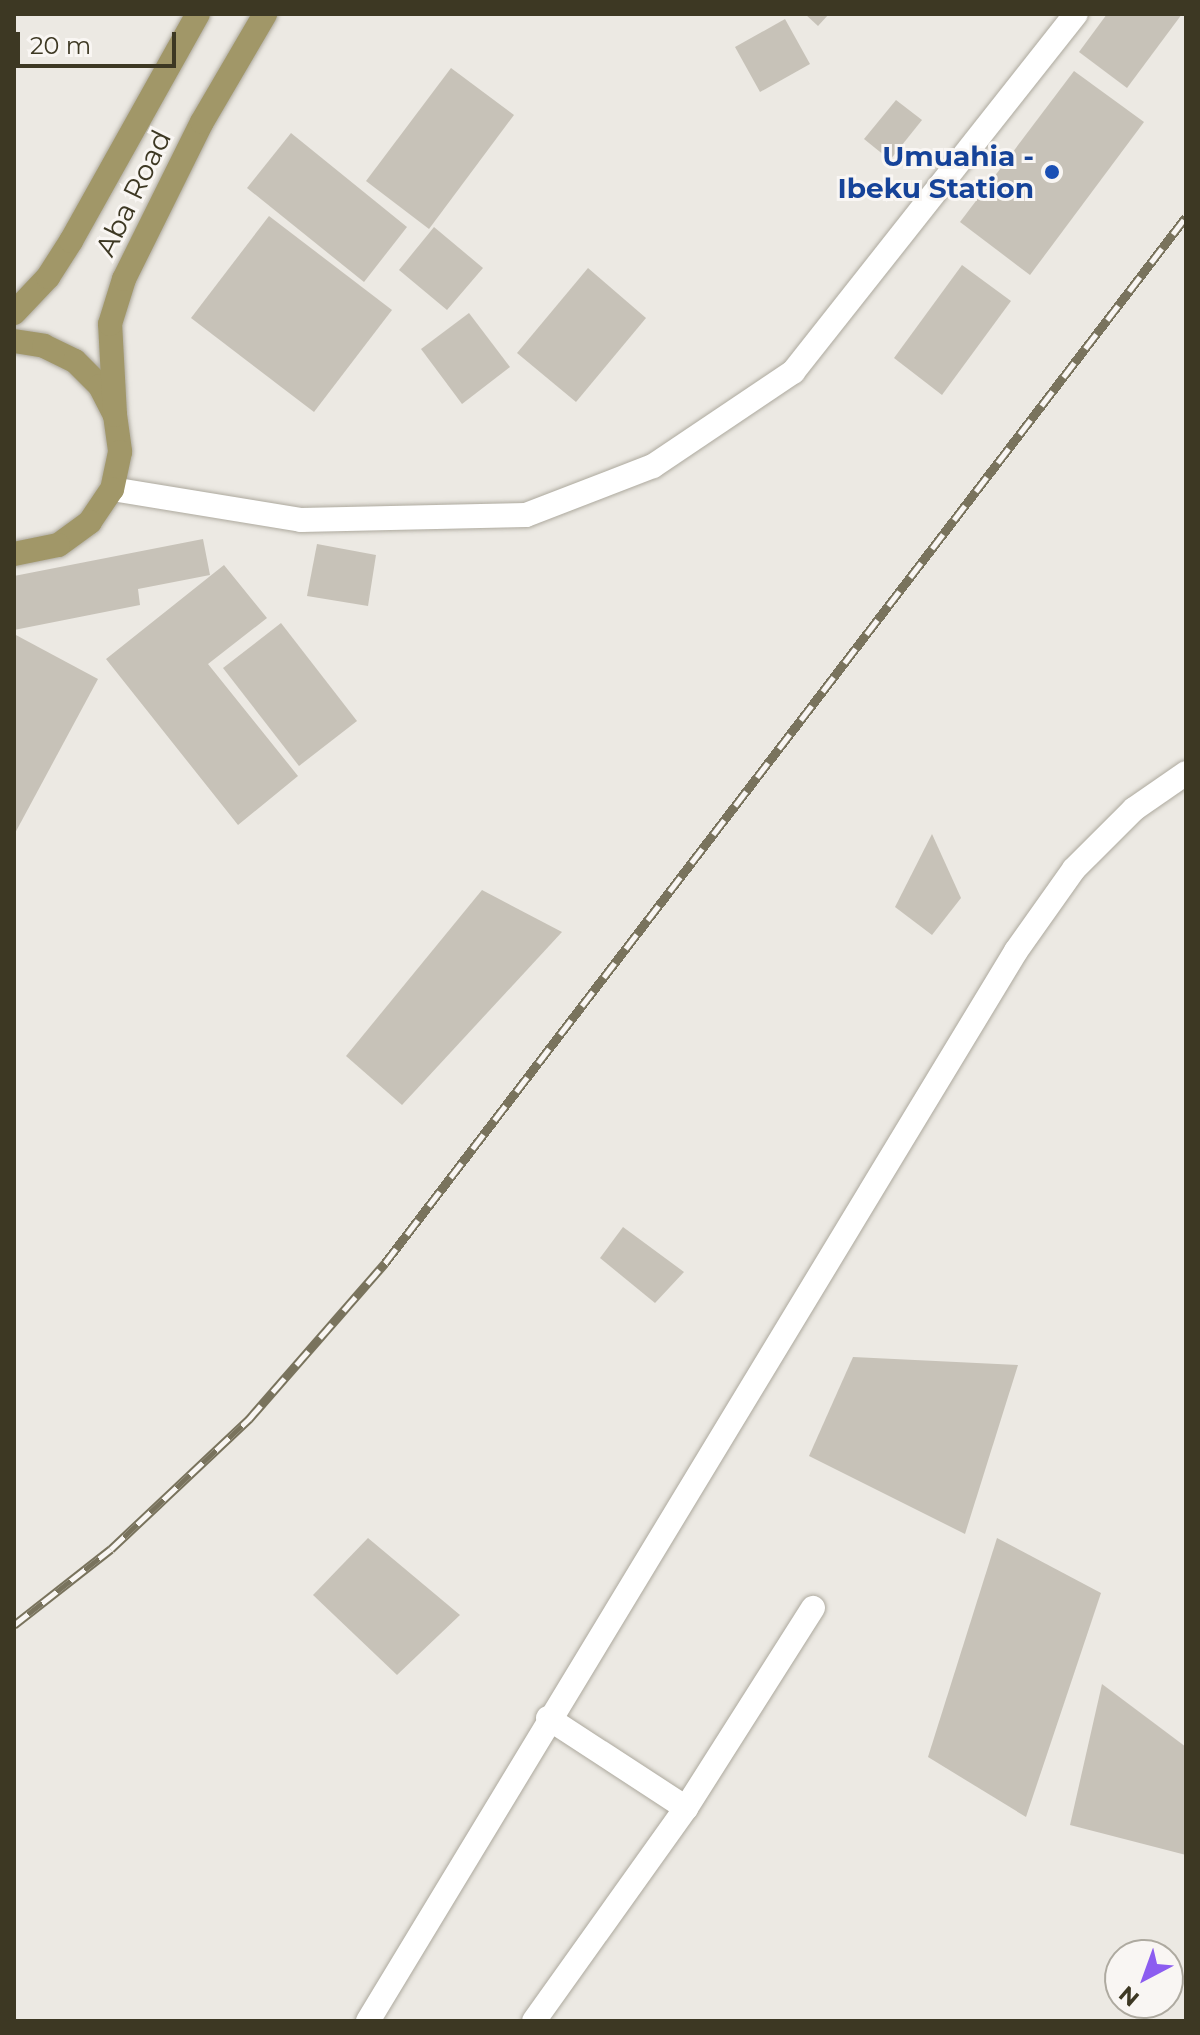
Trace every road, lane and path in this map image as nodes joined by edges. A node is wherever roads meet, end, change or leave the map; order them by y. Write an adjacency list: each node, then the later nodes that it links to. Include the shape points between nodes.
1 (198, 14): 4 (main road, Aba Road, via 71,241 48,277)
2 (265, 14): 6 (main road, Aba Road, via 202,122 124,279 110,324)
3 (1076, 14): 7 (street, via 793,372 653,466 526,515 301,520)
4 (14, 313)
5 (14, 341): 6 (main road, via 44,346 75,361 100,386)
6 (115, 415): 7 (main road, Aba Road, via 120,452)
7 (112, 489): 8 (main road, via 90,522 58,545)
8 (14, 554)
9 (1186, 773): 11 (street, via 1134,809 1074,869 1016,951)
10 (813, 1608): 12 (street)
11 (548, 1718): 12 (street); 13 (street)
12 (686, 1808): 14 (street)
13 (368, 2021)
14 (534, 2021)

